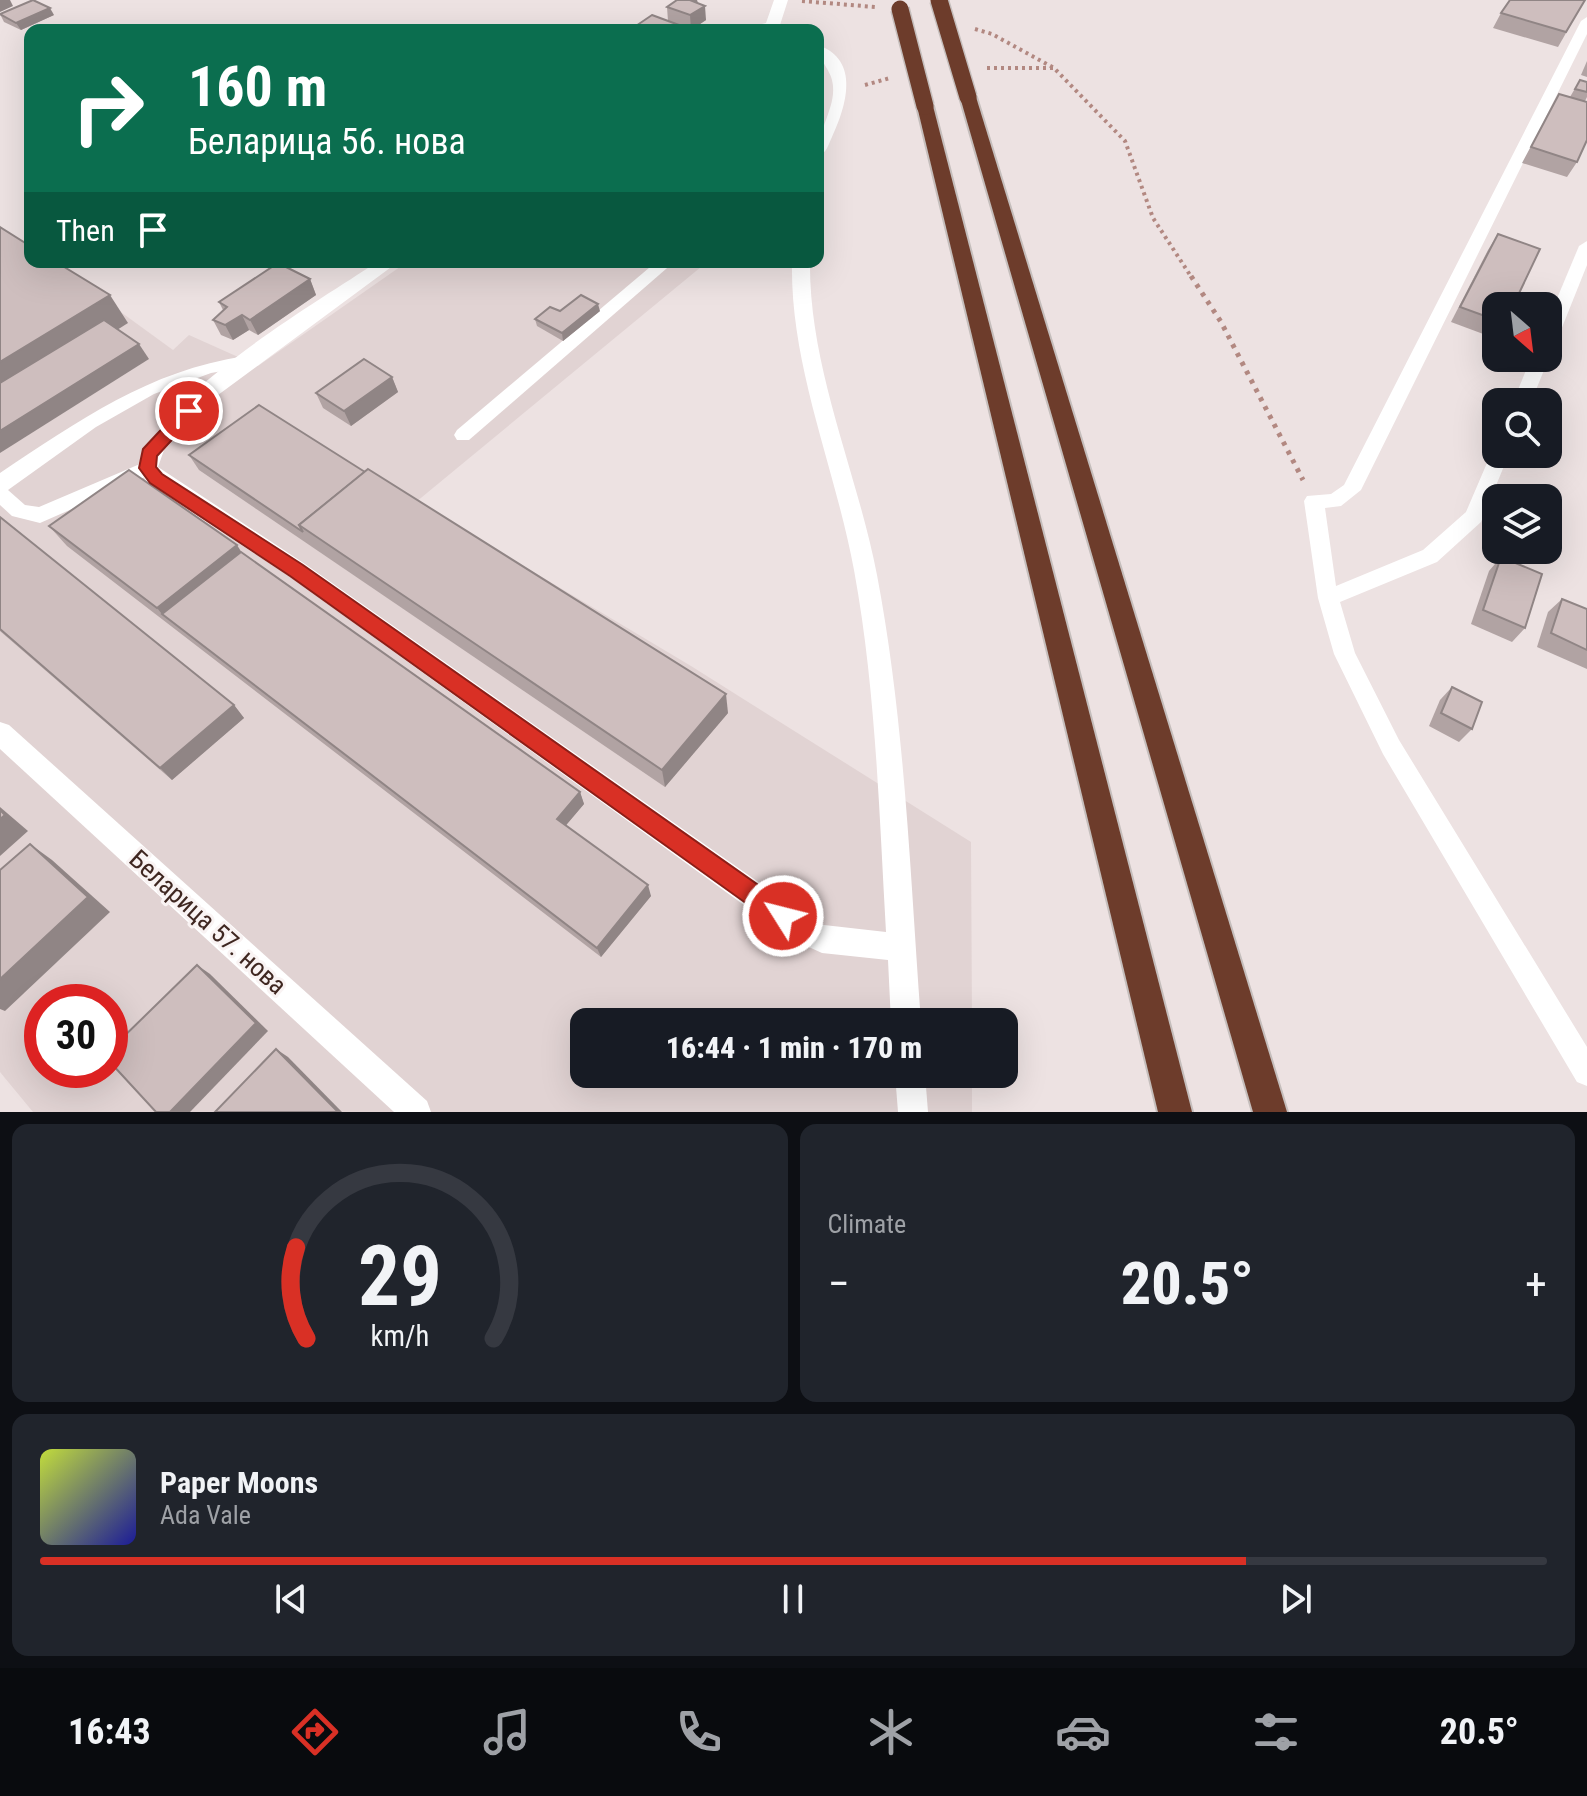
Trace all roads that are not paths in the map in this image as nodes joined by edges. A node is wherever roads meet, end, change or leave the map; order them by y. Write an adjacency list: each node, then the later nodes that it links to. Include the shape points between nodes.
1 (781, 0): 5 (street)
2 (939, 0): 28 (highway, bridge)
3 (898, 3): 27 (highway, bridge)
4 (1587, 21): 19 (lane, via 1351,490 1334,501 1314,501)
5 (778, 24)
6 (824, 57): 7 (street, via 837,73 841,92 837,114)
7 (824, 136)
8 (1587, 246): 12 (lane)
9 (380, 268): 13 (street)
10 (659, 268): 14 (lane)
11 (801, 268): 21 (street, via 807,344 856,527 877,638)
12 (1562, 306)
13 (245, 362): 15 (street, via 161,437); 17 (lane, via 151,386)
14 (463, 435)
15 (147, 468): 18 (lane, via 40,515 19,511); 21 (street, via 801,929 822,939)
16 (1494, 468): 19 (lane, via 1474,517 1430,556)
17 (0, 486)
18 (0, 494)
19 (1328, 598): 23 (lane, via 1345,654 1391,747)
20 (0, 733): 25 (street, Беларица 57. нова)
21 (899, 947): 22 (street)
22 (905, 1008)
23 (1587, 1072)
24 (911, 1088): 26 (street)
25 (416, 1112)
26 (913, 1112)
27 (1175, 1112)
28 (1270, 1112)

